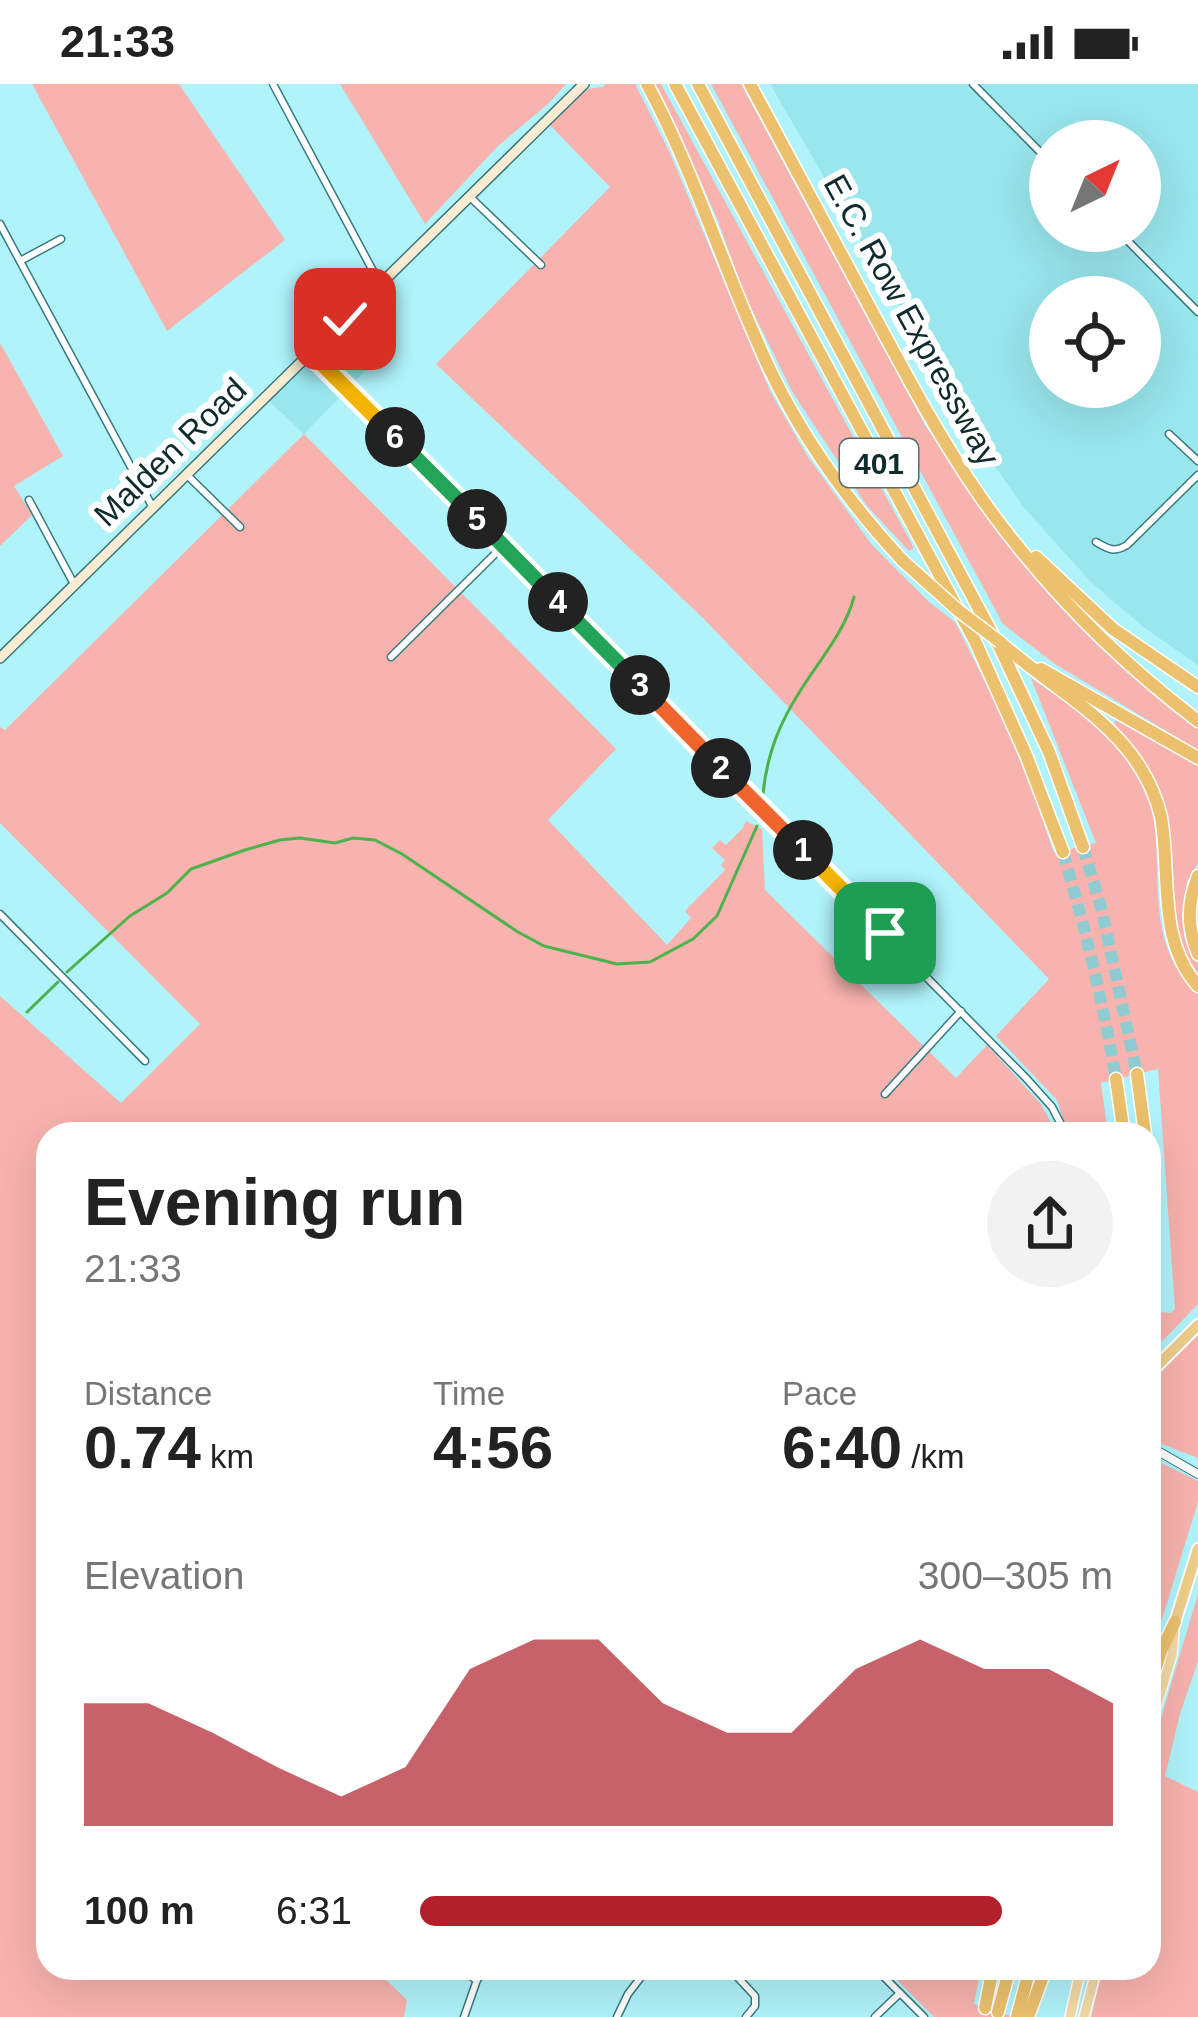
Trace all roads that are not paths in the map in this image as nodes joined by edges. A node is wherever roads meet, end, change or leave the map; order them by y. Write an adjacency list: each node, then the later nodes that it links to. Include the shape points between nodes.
1 (273, 84): 15 (street)
2 (584, 84): 9 (main road, Malden Road)
3 (647, 84): 31 (highway, bridge, via 788,405 845,493 903,561)
4 (675, 84): 36 (highway, 401, via 974,641)
5 (698, 84): 35 (highway, 401, via 1012,671)
6 (750, 84): 22 (highway, E.C. Row Expressway, via 919,400)
7 (973, 84): 8 (street)
8 (1029, 141)
9 (469, 196): 14 (street); 15 (main road, Malden Road)
10 (0, 224): 13 (street)
11 (61, 239): 13 (street)
12 (1139, 252): 16 (street)
13 (20, 261): 24 (street)
14 (541, 265)
15 (380, 284): 17 (main road, Malden Road)
16 (1198, 312)
17 (310, 352): 20 (main road, Malden Road); 27 (street)
18 (1169, 434): 19 (street)
19 (1198, 461)
20 (187, 475): 24 (main road, Malden Road); 25 (street)
21 (1198, 475): 26 (street, via 1127,545 1109,550)
22 (981, 497): 32 (highway, via 1084,604); 33 (highway, E.C. Row Expressway, via 1081,618)
23 (29, 500): 28 (street)
24 (153, 508): 28 (main road, Malden Road)
25 (240, 526)
26 (1096, 542)
27 (503, 546): 29 (street); 41 (street)
28 (74, 584): 30 (main road, Malden Road)
29 (391, 657)
30 (0, 658)
31 (1044, 675): 34 (highway); 40 (highway, via 1121,739 1150,782 1165,837 1173,941)
32 (1198, 687)
33 (1198, 721)
34 (1198, 758)
35 (1083, 848)
36 (1063, 852)
37 (1198, 876): 39 (highway, via 1189,919)
38 (0, 914): 42 (street)
39 (1198, 954)
40 (1198, 986)
41 (961, 1011): 45 (street); 46 (street)
42 (145, 1061)
43 (1137, 1074): 48 (highway)
44 (1116, 1079): 47 (highway)
45 (885, 1094)
46 (1060, 1122)
47 (1122, 1122)
48 (1143, 1122)
49 (1198, 1324): 50 (highway)
50 (1161, 1362)
51 (1161, 1453): 52 (street)
52 (1198, 1474)
53 (1198, 1549): 54 (highway)
54 (1175, 1622): 55 (highway); 56 (main road)
55 (1161, 1651)
56 (1161, 1691)
57 (477, 1980): 68 (street)
58 (639, 1980): 69 (street)
59 (740, 1980): 70 (street, via 755,1996)
60 (887, 1980): 67 (street)
61 (993, 1980): 62 (highway, via 992,2010)
62 (1005, 1980)
63 (1027, 1980): 73 (highway)
64 (1042, 1980): 74 (highway)
65 (1078, 1980): 75 (main road)
66 (1094, 1980): 76 (main road)
67 (900, 1993): 71 (street); 72 (street)
68 (464, 2017)
69 (617, 2017)
70 (746, 2017)
71 (875, 2017)
72 (924, 2017)
73 (1016, 2017)
74 (1028, 2017)
75 (1070, 2017)
76 (1084, 2017)

